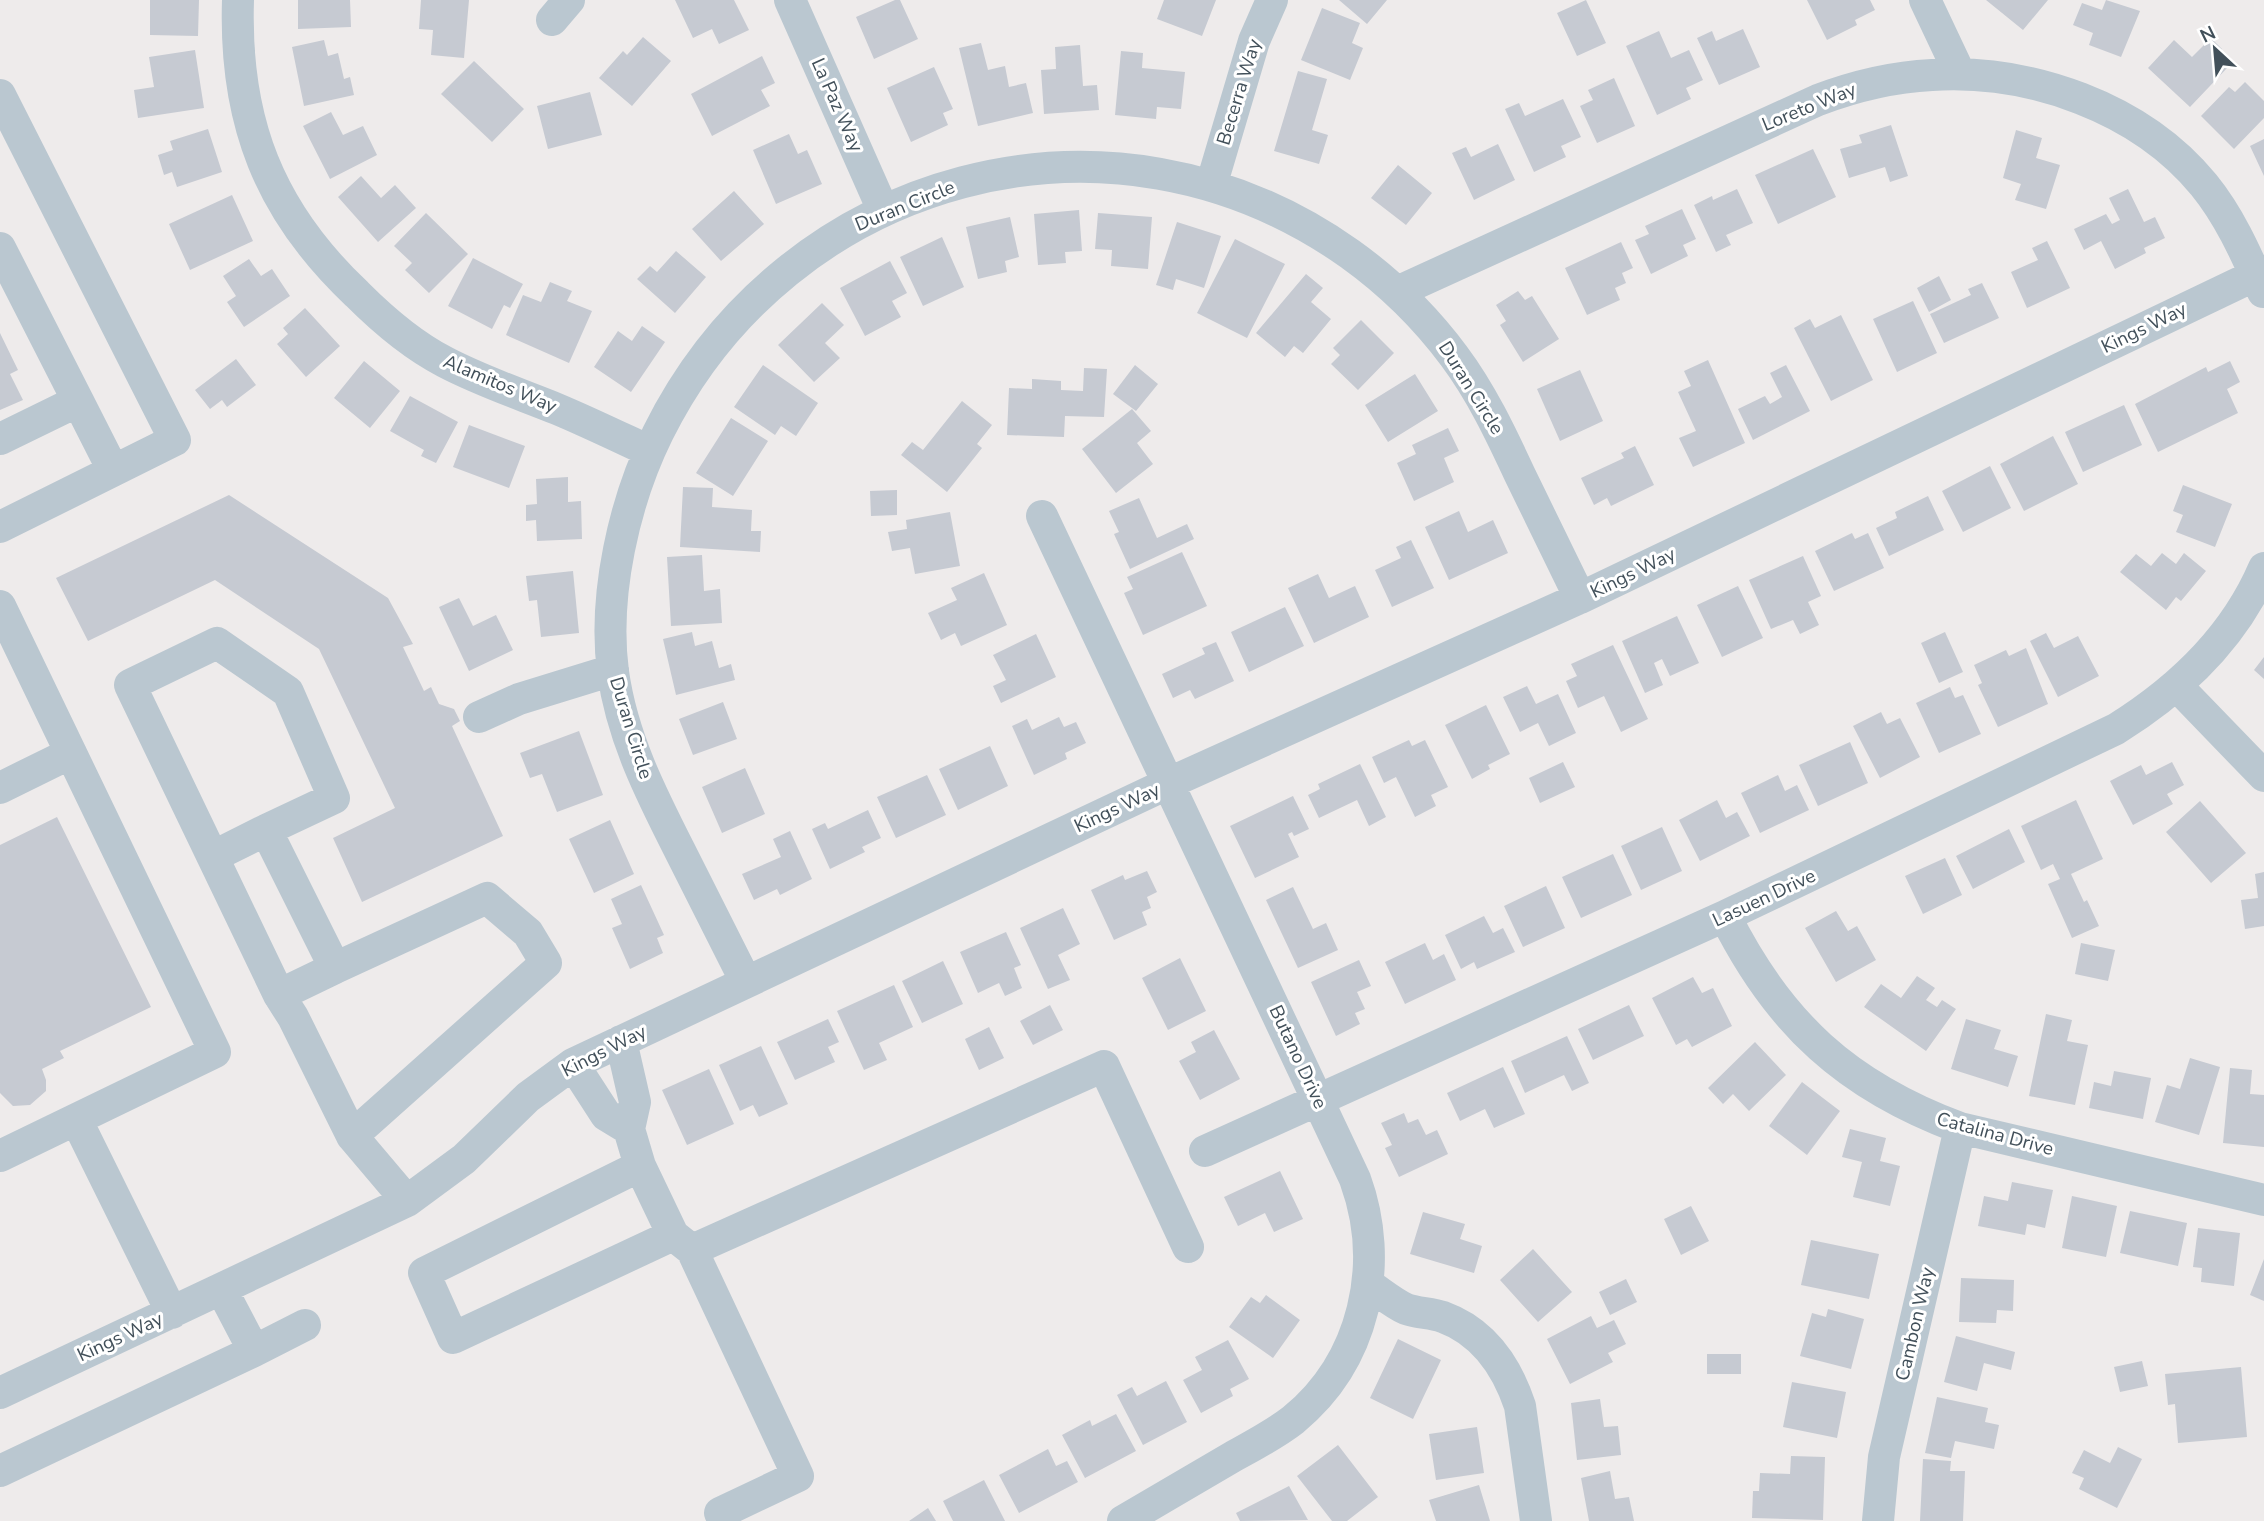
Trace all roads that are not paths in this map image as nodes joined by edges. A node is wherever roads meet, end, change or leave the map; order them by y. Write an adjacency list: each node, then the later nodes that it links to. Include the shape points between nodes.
1 (238, 0): 14 (street, Alamitos Way, via 240,74 258,149 289,215 333,272 375,312 442,361)
2 (790, 0): 8 (street, La Paz Way)
3 (1272, 0): 7 (street, Becerra Way, via 1254,41)
4 (1925, 0): 5 (street)
5 (1960, 74): 10 (street, Loreto Way, via 2012,80 2072,95 2123,118 2158,142 2203,184); 11 (street, Loreto Way, via 1889,79 1818,100)
6 (0, 95): 15 (street, via 175,440)
7 (1211, 186): 8 (street, Duran Circle, via 1112,168 1063,167 982,178); 11 (street, Duran Circle, via 1306,226)
8 (883, 210): 14 (street, Duran Circle, via 805,256 732,321 674,401)
9 (0, 248): 12 (street)
10 (2261, 279): 19 (street, Kings Way)
11 (1396, 292): 19 (street, Duran Circle, via 1437,334 1492,415)
12 (78, 401): 13 (street); 15 (street)
13 (0, 439)
14 (649, 451): 22 (street, Duran Circle, via 625,521 616,569)
15 (113, 470): 17 (street)
16 (1042, 516): 27 (street, Butano Drive)
17 (0, 527)
18 (2264, 568): 23 (street, Lasuen Drive, via 2227,632)
19 (1580, 598): 27 (street, Kings Way)
20 (0, 606): 21 (street)
21 (9, 647): 25 (street)
22 (613, 670): 24 (street, via 519,698); 33 (street, Duran Circle, via 635,756 655,803)
23 (2177, 687): 26 (street); 31 (street, Lasuen Drive, via 2116,729)
24 (479, 717)
25 (71, 753): 28 (street); 38 (street, via 215,1052)
26 (2264, 776)
27 (1170, 783): 33 (street, Kings Way); 37 (street, Butano Drive)
28 (0, 788)
29 (266, 830): 30 (street); 30 (street, via 334,798 288,692 217,643 130,685); 32 (street)
30 (214, 856): 34 (street)
31 (1725, 916): 37 (street, Lasuen Drive); 39 (street, Catalina Drive, via 1758,976 1824,1051 1889,1097)
32 (335, 968): 34 (street); 41 (street, via 487,898 528,933 546,963)
33 (746, 982): 35 (street, Kings Way)
34 (279, 995): 41 (street)
35 (621, 1041): 36 (street, Kings Way); 40 (street, via 635,1102)
36 (573, 1064): 40 (street, via 606,1115); 46 (street, Kings Way, via 528,1097 464,1159)
37 (1318, 1099): 42 (street, Lasuen Drive); 49 (street, Butano Drive, via 1360,1194 1369,1231)
38 (76, 1121): 43 (street); 51 (street)
39 (1960, 1128): 45 (street, Catalina Drive); 59 (street, Cambon Way, via 1884,1457)
40 (629, 1129): 44 (street)
41 (352, 1136): 46 (street)
42 (1205, 1151)
43 (0, 1156)
44 (639, 1166): 47 (street); 47 (street, via 424,1273 453,1338)
45 (2264, 1200)
46 (407, 1201): 50 (street, Kings Way)
47 (682, 1243): 48 (street, via 1104,1066); 56 (street, via 798,1476)
48 (1188, 1247)
49 (1369, 1285): 57 (street, Butano Drive, via 1357,1331 1342,1364 1294,1419); 58 (street, via 1406,1308 1460,1325 1499,1359 1520,1406)
50 (222, 1290): 51 (street, Kings Way); 53 (street)
51 (172, 1313): 54 (street, Kings Way)
52 (305, 1325): 53 (street)
53 (254, 1351): 55 (street)
54 (0, 1393)
55 (0, 1471)
56 (720, 1513)
57 (1123, 1521)
58 (1536, 1521)
59 (1878, 1521)

